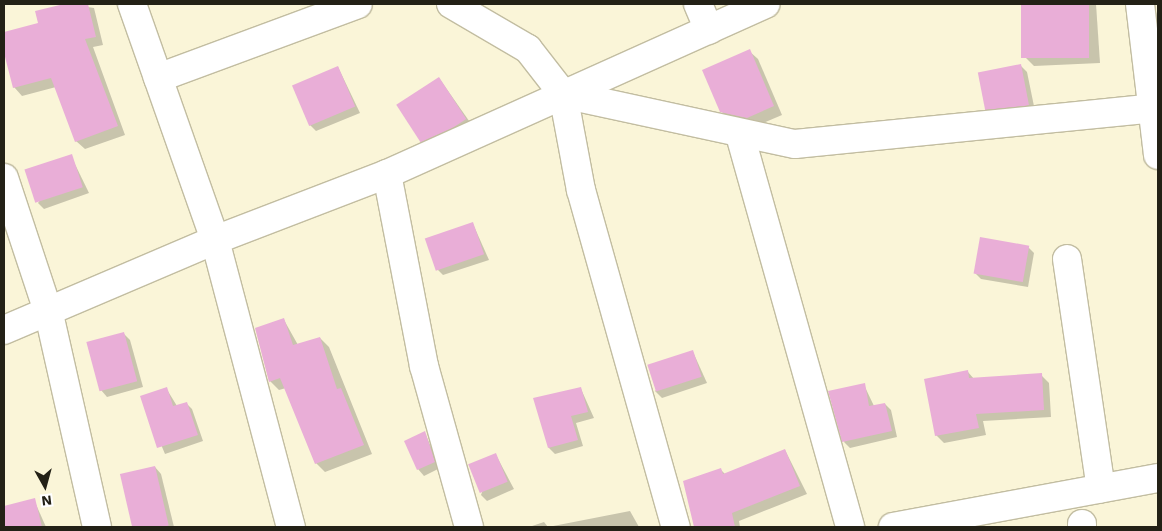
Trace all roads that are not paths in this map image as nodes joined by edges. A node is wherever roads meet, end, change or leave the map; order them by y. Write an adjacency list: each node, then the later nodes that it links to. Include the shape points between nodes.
1 (132, 4): 9 (street)
2 (358, 4): 9 (street)
3 (451, 4): 7 (street)
4 (698, 4): 8 (street)
5 (766, 4): 8 (street)
6 (1140, 4): 11 (street)
7 (481, 12): 10 (street, via 528,49)
8 (709, 30): 10 (street)
9 (158, 78): 16 (street)
10 (563, 94): 12 (street); 14 (street); 25 (street, via 581,190)
11 (1156, 108): 12 (street, via 795,144); 13 (street)
12 (740, 135): 26 (street)
13 (1158, 155)
14 (387, 174): 16 (street); 24 (street, via 424,366)
15 (4, 178): 18 (street)
16 (214, 240): 18 (street); 23 (street)
17 (1067, 259): 21 (street)
18 (49, 314): 19 (street); 22 (street)
19 (4, 330)
20 (1158, 478): 21 (street)
21 (1101, 488): 27 (street)
22 (97, 527)
23 (290, 527)
24 (469, 527)
25 (676, 527)
26 (850, 527)
27 (893, 527)

